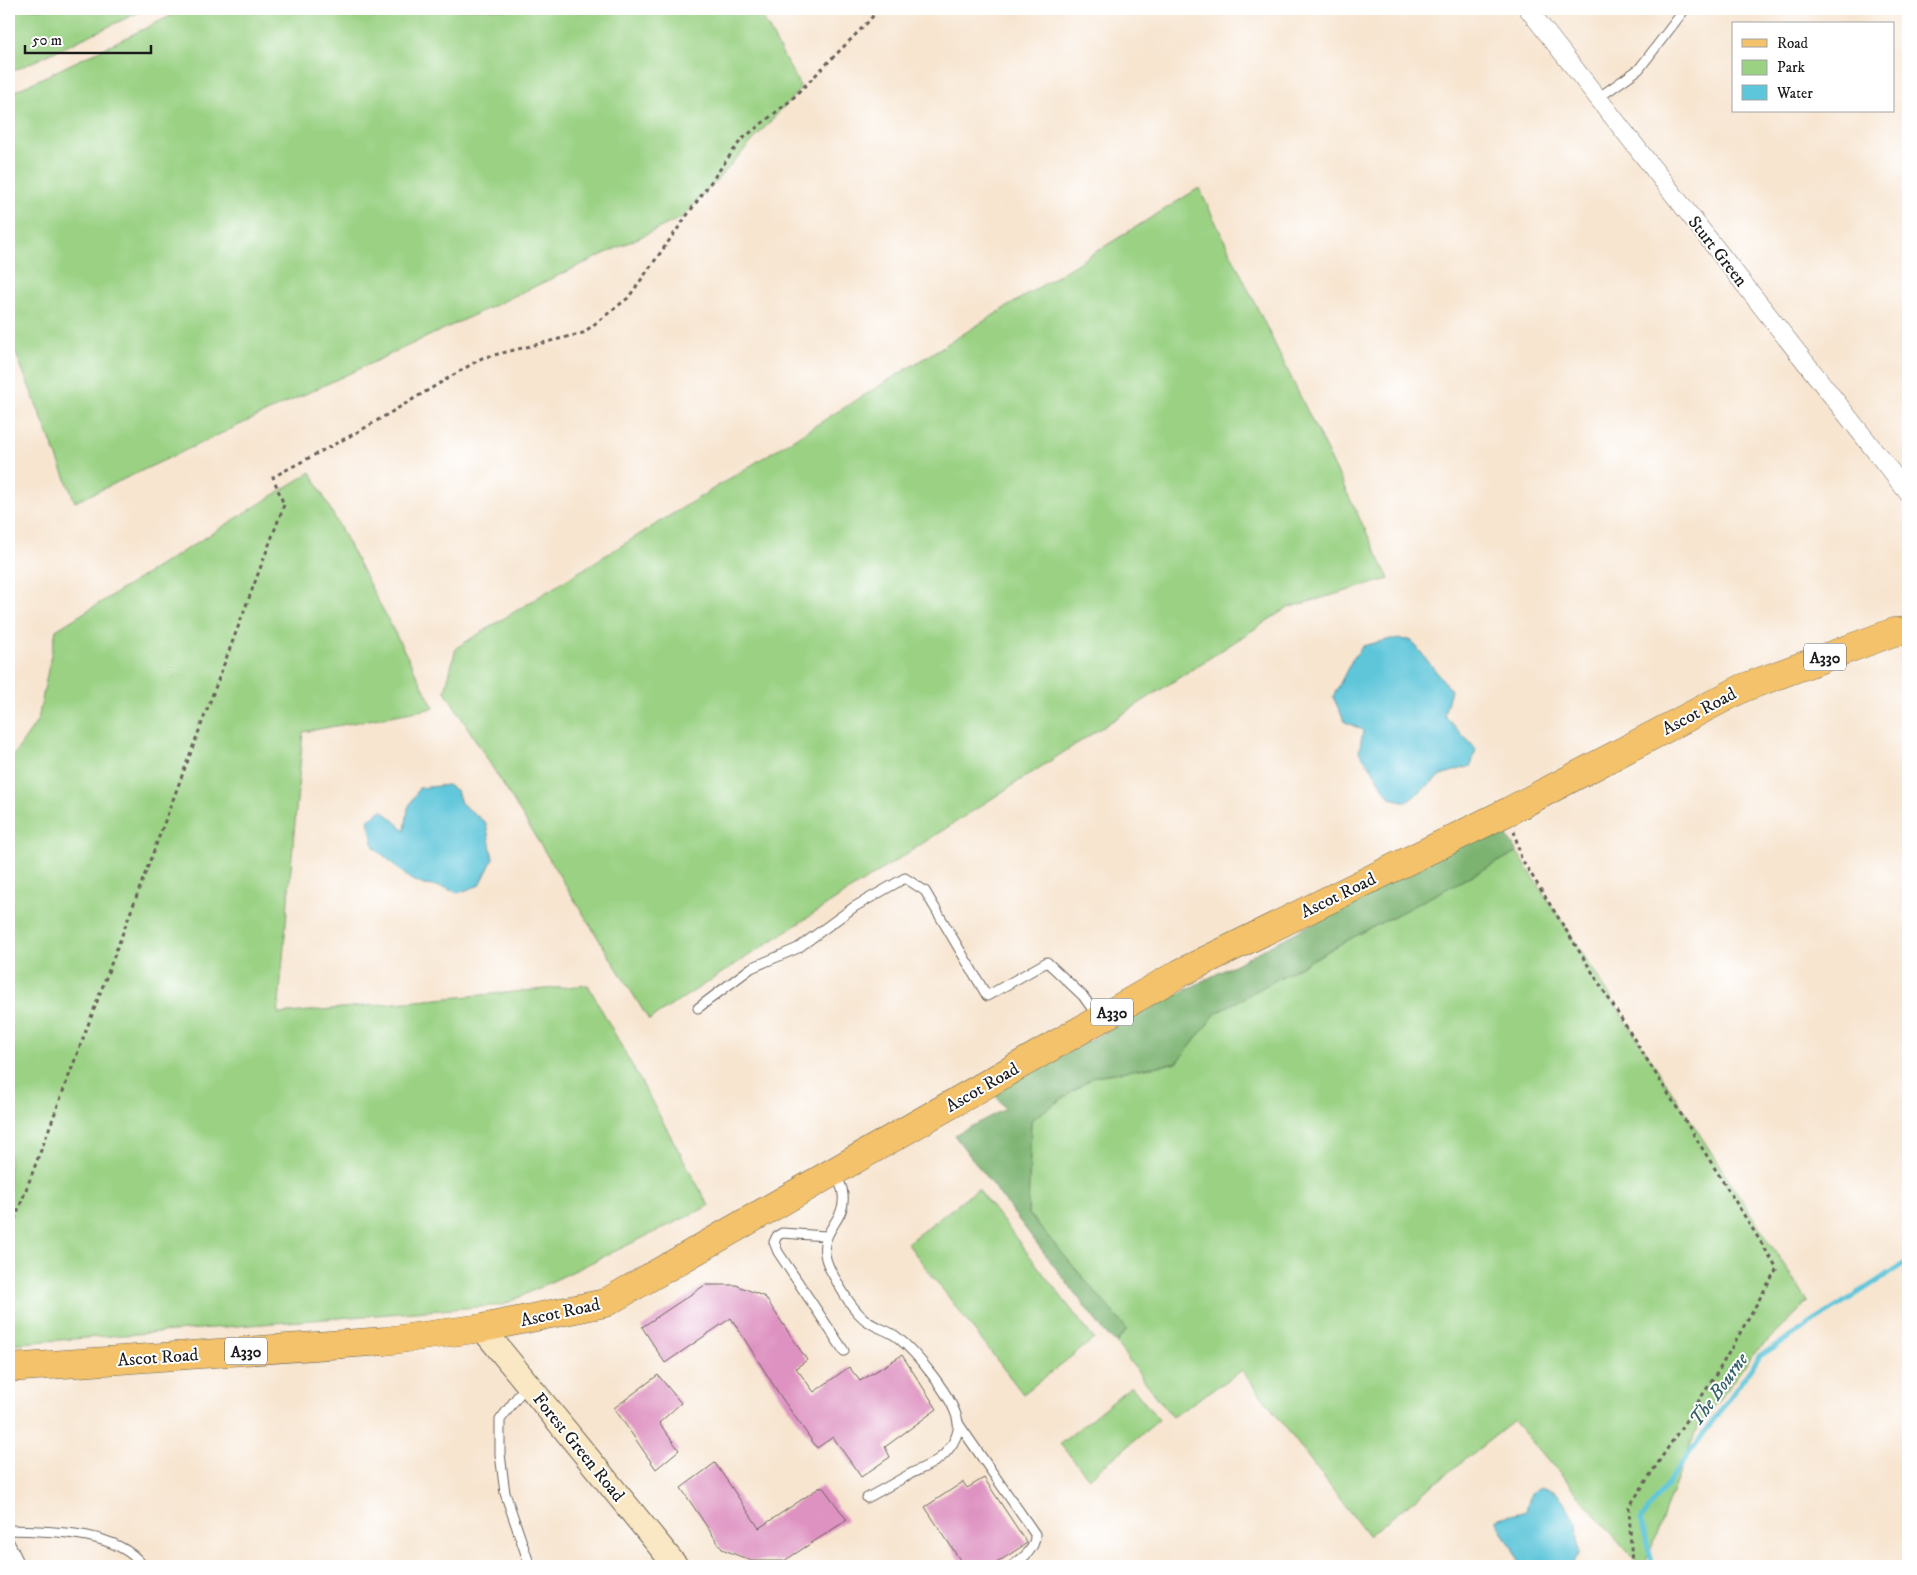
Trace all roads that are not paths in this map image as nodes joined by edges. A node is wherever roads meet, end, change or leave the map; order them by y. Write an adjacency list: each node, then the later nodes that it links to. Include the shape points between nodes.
1 (1528, 9): 3 (street, Sturt Green)
2 (1685, 9): 3 (lane, via 1639,69)
3 (1598, 98): 4 (street, Sturt Green)
4 (1908, 493)
5 (1908, 631): 7 (main road, Ascot Road / A330, via 1894,632 1743,688 1509,811 1180,973)
6 (698, 1008): 7 (lane, via 751,968 798,948 854,907 905,878 925,891 987,996 1047,962 1083,996)
7 (1100, 1019): 8 (main road, Ascot Road / A330)
8 (834, 1172): 9 (lane, via 844,1196 837,1218); 10 (main road, Ascot Road / A330, via 606,1303)
9 (826, 1236): 11 (lane, via 782,1233 774,1242); 14 (lane, via 826,1261 855,1308 867,1321 895,1335 925,1364)
10 (482, 1328): 12 (main road, Ascot Road / A330, via 385,1341); 13 (main road, Forest Green Road)
11 (844, 1351)
12 (9, 1368)
13 (527, 1383): 20 (lane, via 500,1420 500,1454 505,1492); 21 (main road, Forest Green Road)
14 (958, 1423): 15 (lane, via 956,1439 948,1451); 22 (lane, via 1035,1534 1033,1547)
15 (867, 1498)
16 (9, 1530): 19 (lane, via 42,1531 102,1540 136,1556)
17 (9, 1542): 18 (lane)
18 (21, 1566)
19 (143, 1566)
20 (530, 1566)
21 (676, 1566)
22 (1012, 1566)

